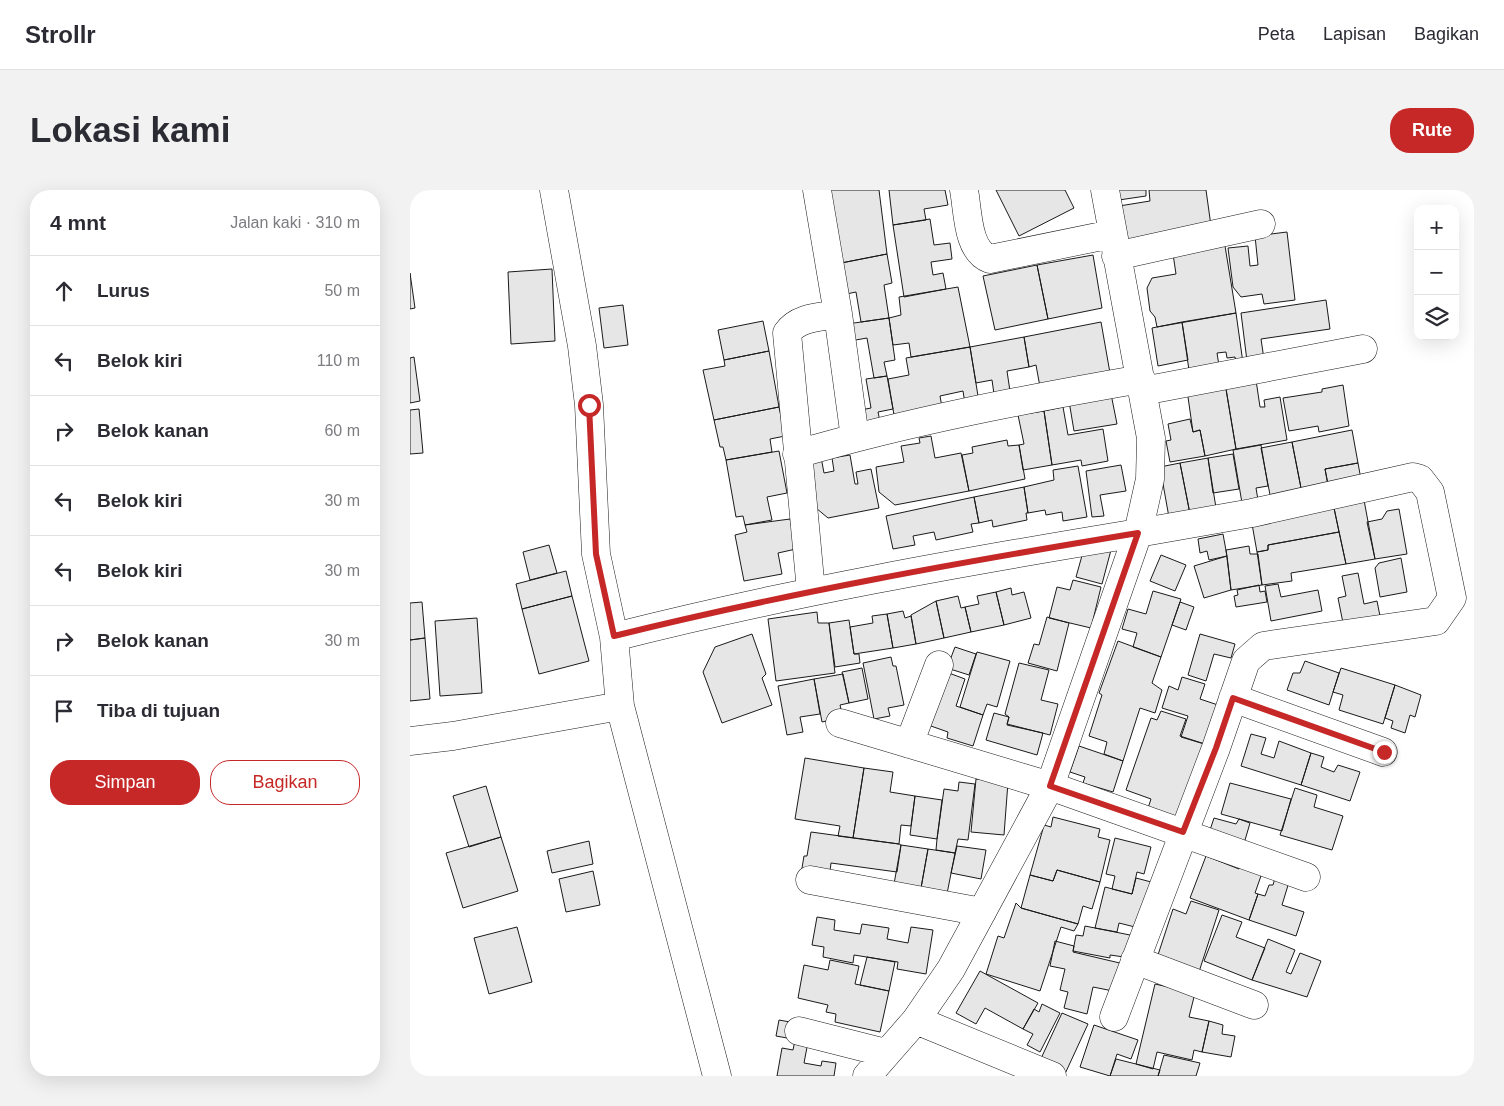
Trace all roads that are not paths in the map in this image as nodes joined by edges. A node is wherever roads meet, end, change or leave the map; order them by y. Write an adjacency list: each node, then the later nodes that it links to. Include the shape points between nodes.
1 (554, 190): 14 (street, via 573,288 589,405 596,554)
2 (817, 190): 7 (street)
3 (964, 190): 6 (street, via 974,244 983,256 990,259)
4 (1105, 190): 6 (street)
5 (1261, 224): 6 (street)
6 (1114, 245): 9 (street)
7 (838, 314): 10 (street); 11 (street, via 800,321 787,333)
8 (1363, 349): 9 (street)
9 (1142, 385): 10 (street, via 1024,400); 12 (street, via 1152,438 1150,479)
10 (855, 438): 11 (street)
11 (797, 454): 13 (street)
12 (1138, 533): 13 (street); 16 (street, via 1252,513 1413,477 1425,483 1430,492 1452,598 1446,610 1436,621 1263,646 1246,661); 22 (street)
13 (811, 591): 14 (street)
14 (614, 636): 17 (street)
15 (939, 665): 20 (street)
16 (1233, 698): 21 (street); 23 (street)
17 (620, 706): 19 (street); 33 (street)
18 (840, 723): 20 (street)
19 (410, 741)
20 (909, 744): 22 (street)
21 (1384, 752)
22 (1050, 786): 23 (street); 26 (street)
23 (1183, 832): 24 (street); 27 (street)
24 (1306, 877)
25 (810, 880): 26 (street)
26 (982, 912): 30 (street, via 951,969)
27 (1135, 960): 28 (street); 29 (street)
28 (1254, 1005)
29 (1114, 1016)
30 (916, 1020): 32 (street); 35 (street)
31 (799, 1031): 32 (street)
32 (886, 1053): 34 (street)
33 (717, 1076)
34 (867, 1076)
35 (1052, 1076)

